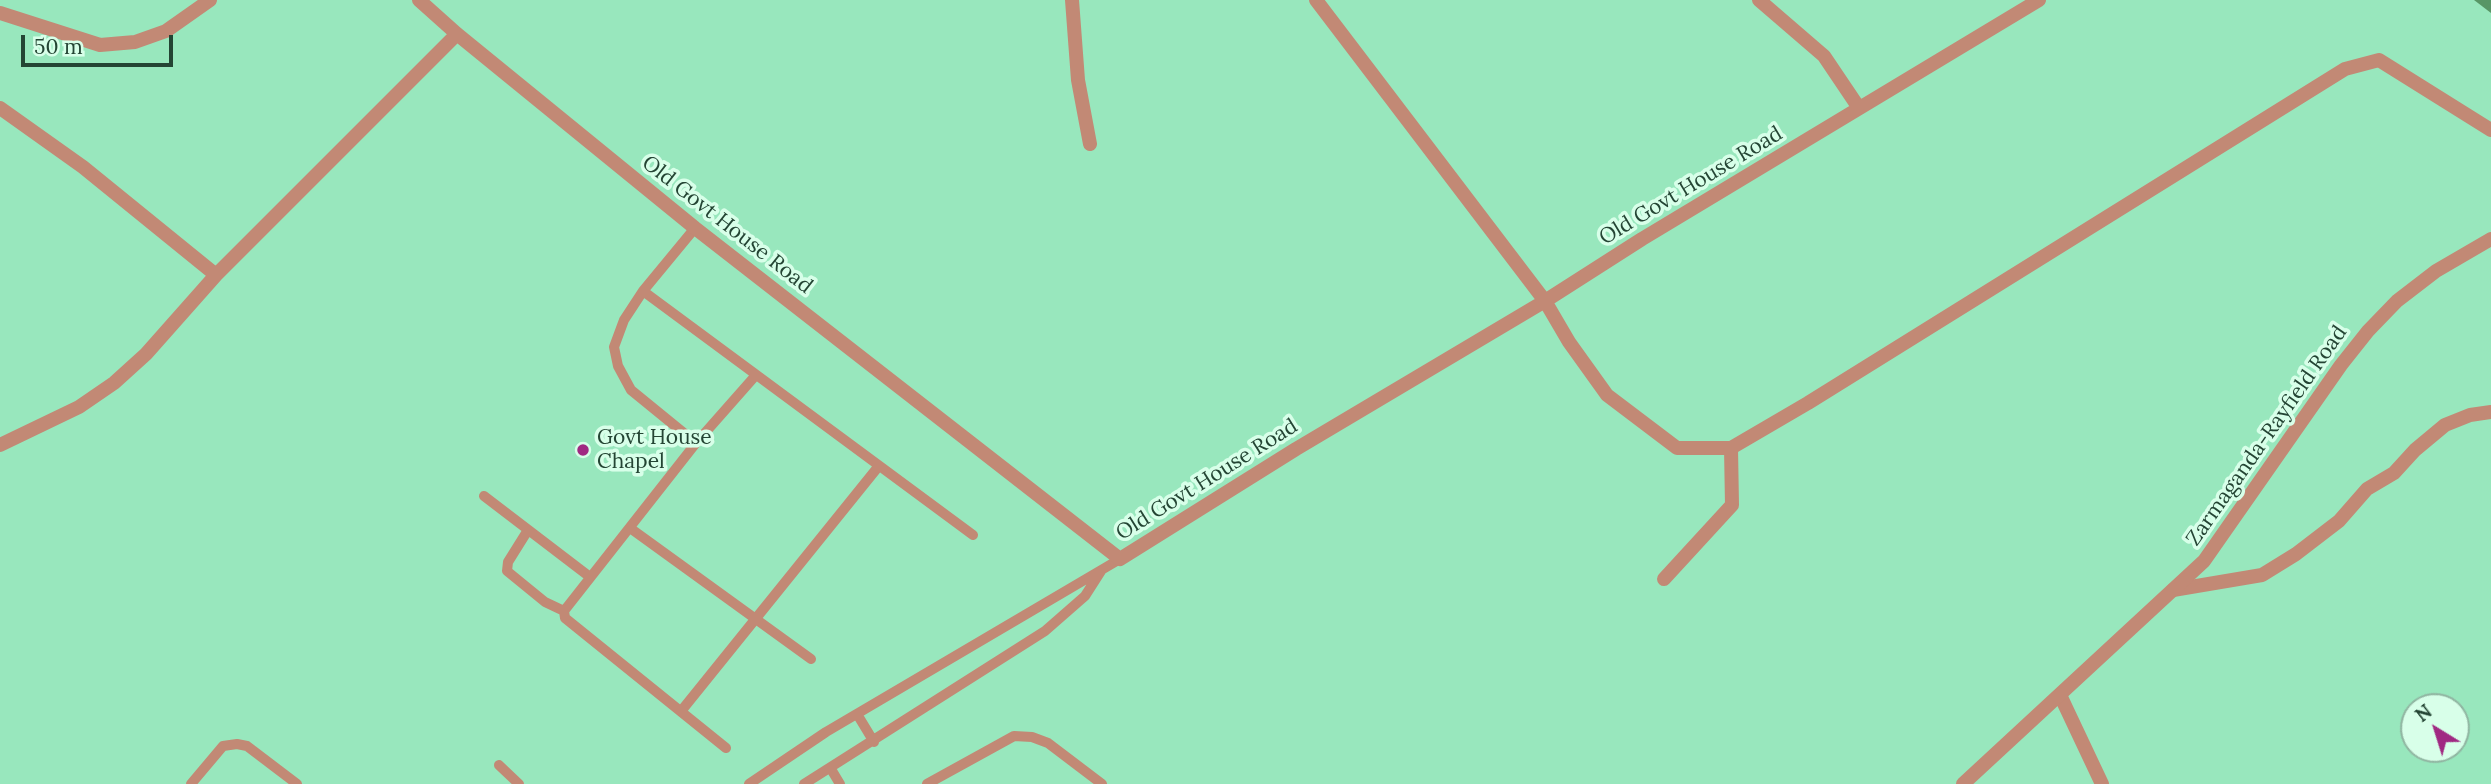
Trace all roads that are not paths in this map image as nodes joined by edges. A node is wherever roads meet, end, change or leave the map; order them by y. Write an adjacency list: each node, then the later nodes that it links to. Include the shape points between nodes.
1 (210, 0): 7 (street, via 166,31 135,42 100,45)
2 (419, 0): 8 (street, Old Govt House Road)
3 (1072, 0): 12 (street, via 1078,80)
4 (1315, 0): 17 (street)
5 (1759, 0): 10 (street, via 1824,56)
6 (2039, 0): 10 (street, Old Govt House Road)
7 (0, 13)
8 (457, 34): 13 (street, Old Govt House Road); 15 (street)
9 (0, 108): 15 (street, via 83,167)
10 (1859, 108): 17 (street, Old Govt House Road)
11 (2491, 130): 22 (street, via 2379,60 2345,69)
12 (1090, 144)
13 (695, 228): 16 (lane); 28 (street, Old Govt House Road)
14 (2491, 239): 32 (street, Zarmaganda-Rayfield Road, via 2436,271 2368,331 2204,561)
15 (216, 275): 21 (street, via 114,383 79,408)
16 (643, 291): 18 (lane); 20 (lane, via 624,320 614,347 618,366 631,390)
17 (1545, 301): 22 (street, via 1607,395 1677,448); 28 (street, Old Govt House Road)
18 (755, 375): 20 (lane); 23 (lane)
19 (2491, 412): 32 (street, via 2445,425 2394,473 2367,489 2339,521 2262,575)
20 (696, 443): 25 (lane)
21 (0, 445)
22 (1731, 448): 31 (street, via 1732,505)
23 (878, 467): 27 (lane); 34 (lane)
24 (484, 496): 26 (lane)
25 (630, 528): 30 (lane); 34 (lane)
26 (528, 530): 30 (lane); 33 (lane, via 507,571 545,602)
27 (973, 535)
28 (1120, 559): 29 (lane)
29 (1103, 568): 38 (lane); 39 (lane, via 1084,596 1045,631)
30 (590, 577): 33 (lane)
31 (1664, 579)
32 (2173, 590): 36 (street, Zarmaganda-Rayfield Road)
33 (564, 611): 37 (lane, via 565,618)
34 (754, 618): 35 (lane); 37 (lane)
35 (811, 659)
36 (2060, 695): 51 (street, Zarmaganda-Rayfield Road); 52 (street)
37 (682, 710): 40 (lane)
38 (857, 714): 39 (lane); 46 (lane)
39 (874, 742): 42 (lane)
40 (726, 748)
41 (499, 765): 45 (lane)
42 (831, 769): 47 (lane); 48 (lane)
43 (191, 784): 44 (lane, via 223,746 237,744 247,746)
44 (297, 784)
45 (519, 784)
46 (749, 784)
47 (804, 784)
48 (840, 784)
49 (927, 784): 50 (lane, via 1014,736 1048,743)
50 (1102, 784)
51 (1964, 784)
52 (2102, 784)

